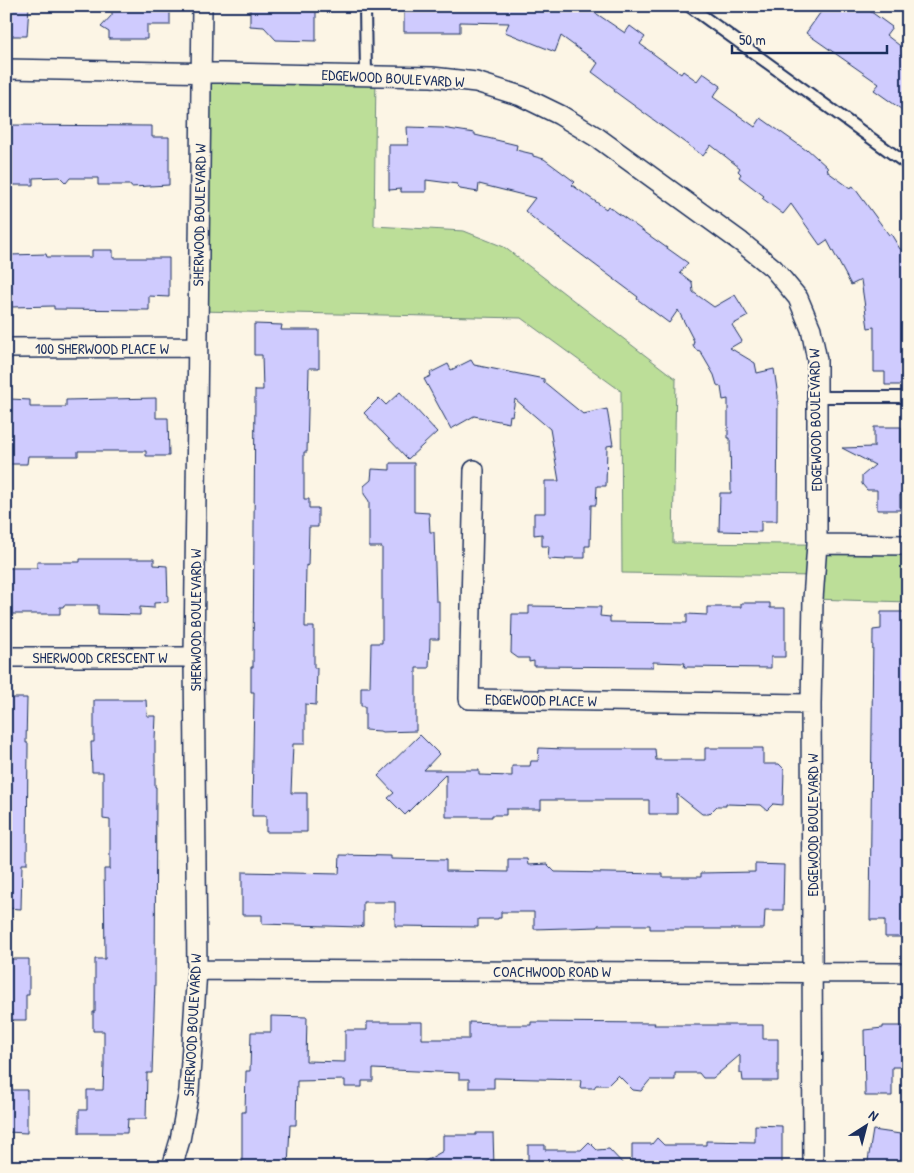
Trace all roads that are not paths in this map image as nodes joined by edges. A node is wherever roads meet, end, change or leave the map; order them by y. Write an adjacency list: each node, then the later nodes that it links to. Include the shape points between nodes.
1 (202, 6): 5 (street, SHERWOOD BOULEVARD W)
2 (365, 6): 6 (lane)
3 (690, 6): 7 (lane)
4 (6, 69): 5 (street, EDGEWOOD BOULEVARD W)
5 (201, 72): 6 (street, EDGEWOOD BOULEVARD W); 8 (street, SHERWOOD BOULEVARD W)
6 (366, 75): 10 (street, EDGEWOOD BOULEVARD W, via 476,82 521,96 598,138 773,268 798,298 811,329 816,360)
7 (908, 165)
8 (198, 347): 9 (street, 100 SHERWOOD PLACE W); 16 (street, SHERWOOD BOULEVARD W)
9 (6, 348)
10 (816, 397): 11 (lane); 13 (street, EDGEWOOD BOULEVARD W)
11 (908, 397)
12 (474, 470): 17 (street, EDGEWOOD PLACE W, via 469,699)
13 (817, 544): 14 (street); 17 (street, EDGEWOOD BOULEVARD W)
14 (908, 545)
15 (6, 657): 16 (street, SHERWOOD CRESCENT W)
16 (194, 657): 18 (street, SHERWOOD BOULEVARD W)
17 (811, 704): 19 (street, EDGEWOOD BOULEVARD W)
18 (197, 970): 19 (street, COACHWOOD ROAD W); 21 (street, SHERWOOD BOULEVARD W, via 189,1091)
19 (813, 972): 20 (street, COACHWOOD ROAD W); 22 (street, EDGEWOOD BOULEVARD W)
20 (908, 973)
21 (172, 1167)
22 (813, 1167)

